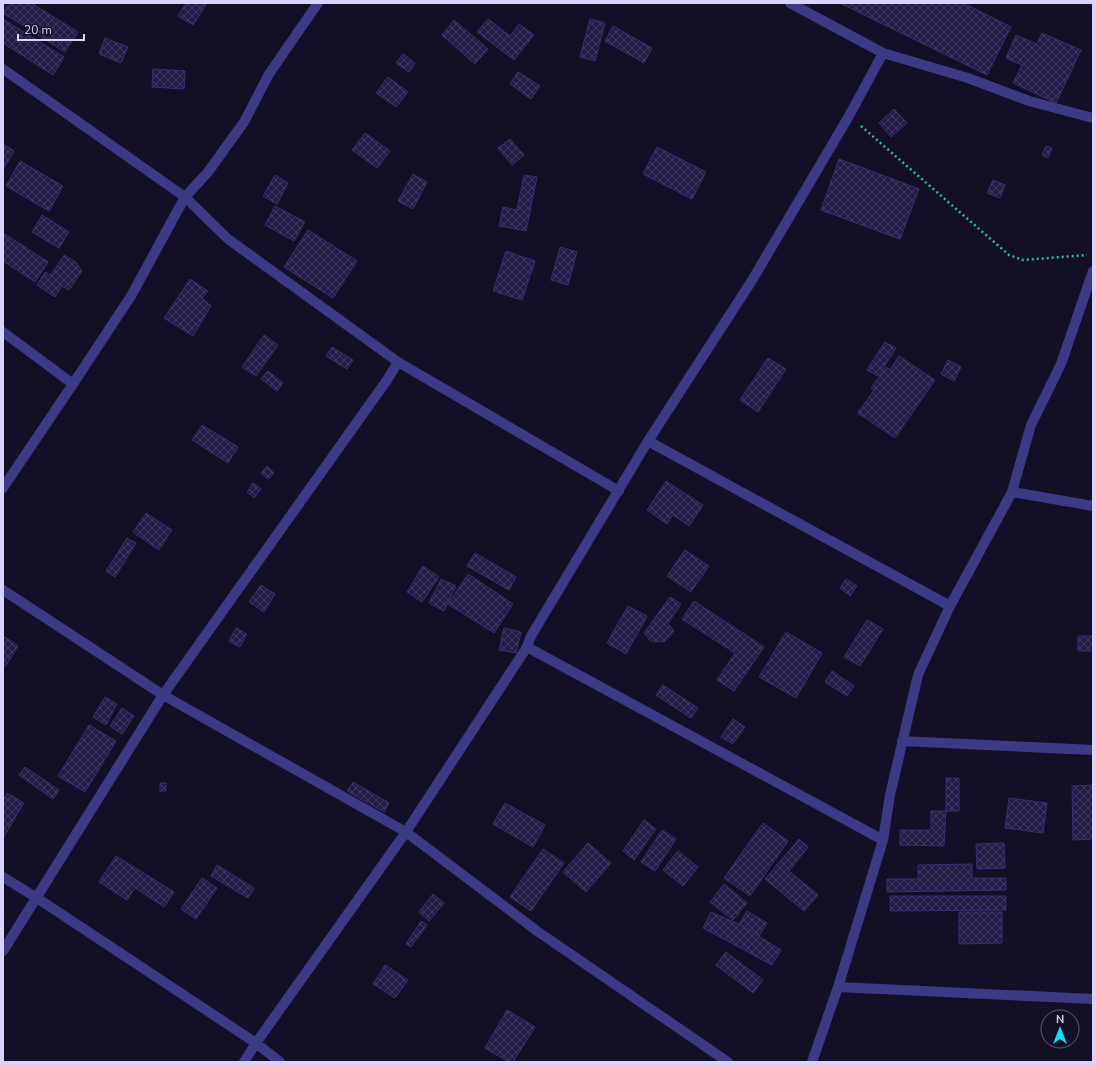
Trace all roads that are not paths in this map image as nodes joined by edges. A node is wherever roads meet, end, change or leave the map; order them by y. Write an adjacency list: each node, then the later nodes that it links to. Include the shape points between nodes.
1 (318, 3): 6 (street, via 270,74 244,122 208,172)
2 (790, 3): 3 (street)
3 (883, 53): 5 (street, via 968,78 1029,101); 11 (street, via 751,282)
4 (3, 68): 6 (street)
5 (1093, 118)
6 (185, 197): 9 (street, via 228,239); 10 (street, via 131,296)
7 (1093, 270): 14 (street, via 1060,364 1031,424)
8 (3, 332): 10 (street)
9 (398, 362): 13 (street); 19 (street)
10 (73, 384): 12 (street)
11 (648, 441): 13 (street); 17 (street)
12 (3, 488)
13 (618, 491): 18 (street, via 531,636)
14 (1012, 492): 15 (street); 17 (street)
15 (1093, 506)
16 (3, 590): 19 (street)
17 (950, 606): 20 (street, via 918,674)
18 (527, 647): 22 (street); 23 (street)
19 (163, 695): 22 (street); 25 (street)
20 (902, 741): 21 (street); 23 (street)
21 (1093, 750)
22 (406, 832): 29 (street); 32 (street, via 537,931)
23 (883, 840): 27 (street)
24 (3, 877): 25 (street)
25 (37, 898): 26 (street); 29 (street)
26 (3, 951)
27 (838, 987): 28 (street); 33 (street)
28 (1093, 998)
29 (256, 1044): 30 (street); 31 (street)
30 (244, 1062)
31 (280, 1062)
32 (728, 1062)
33 (812, 1062)

